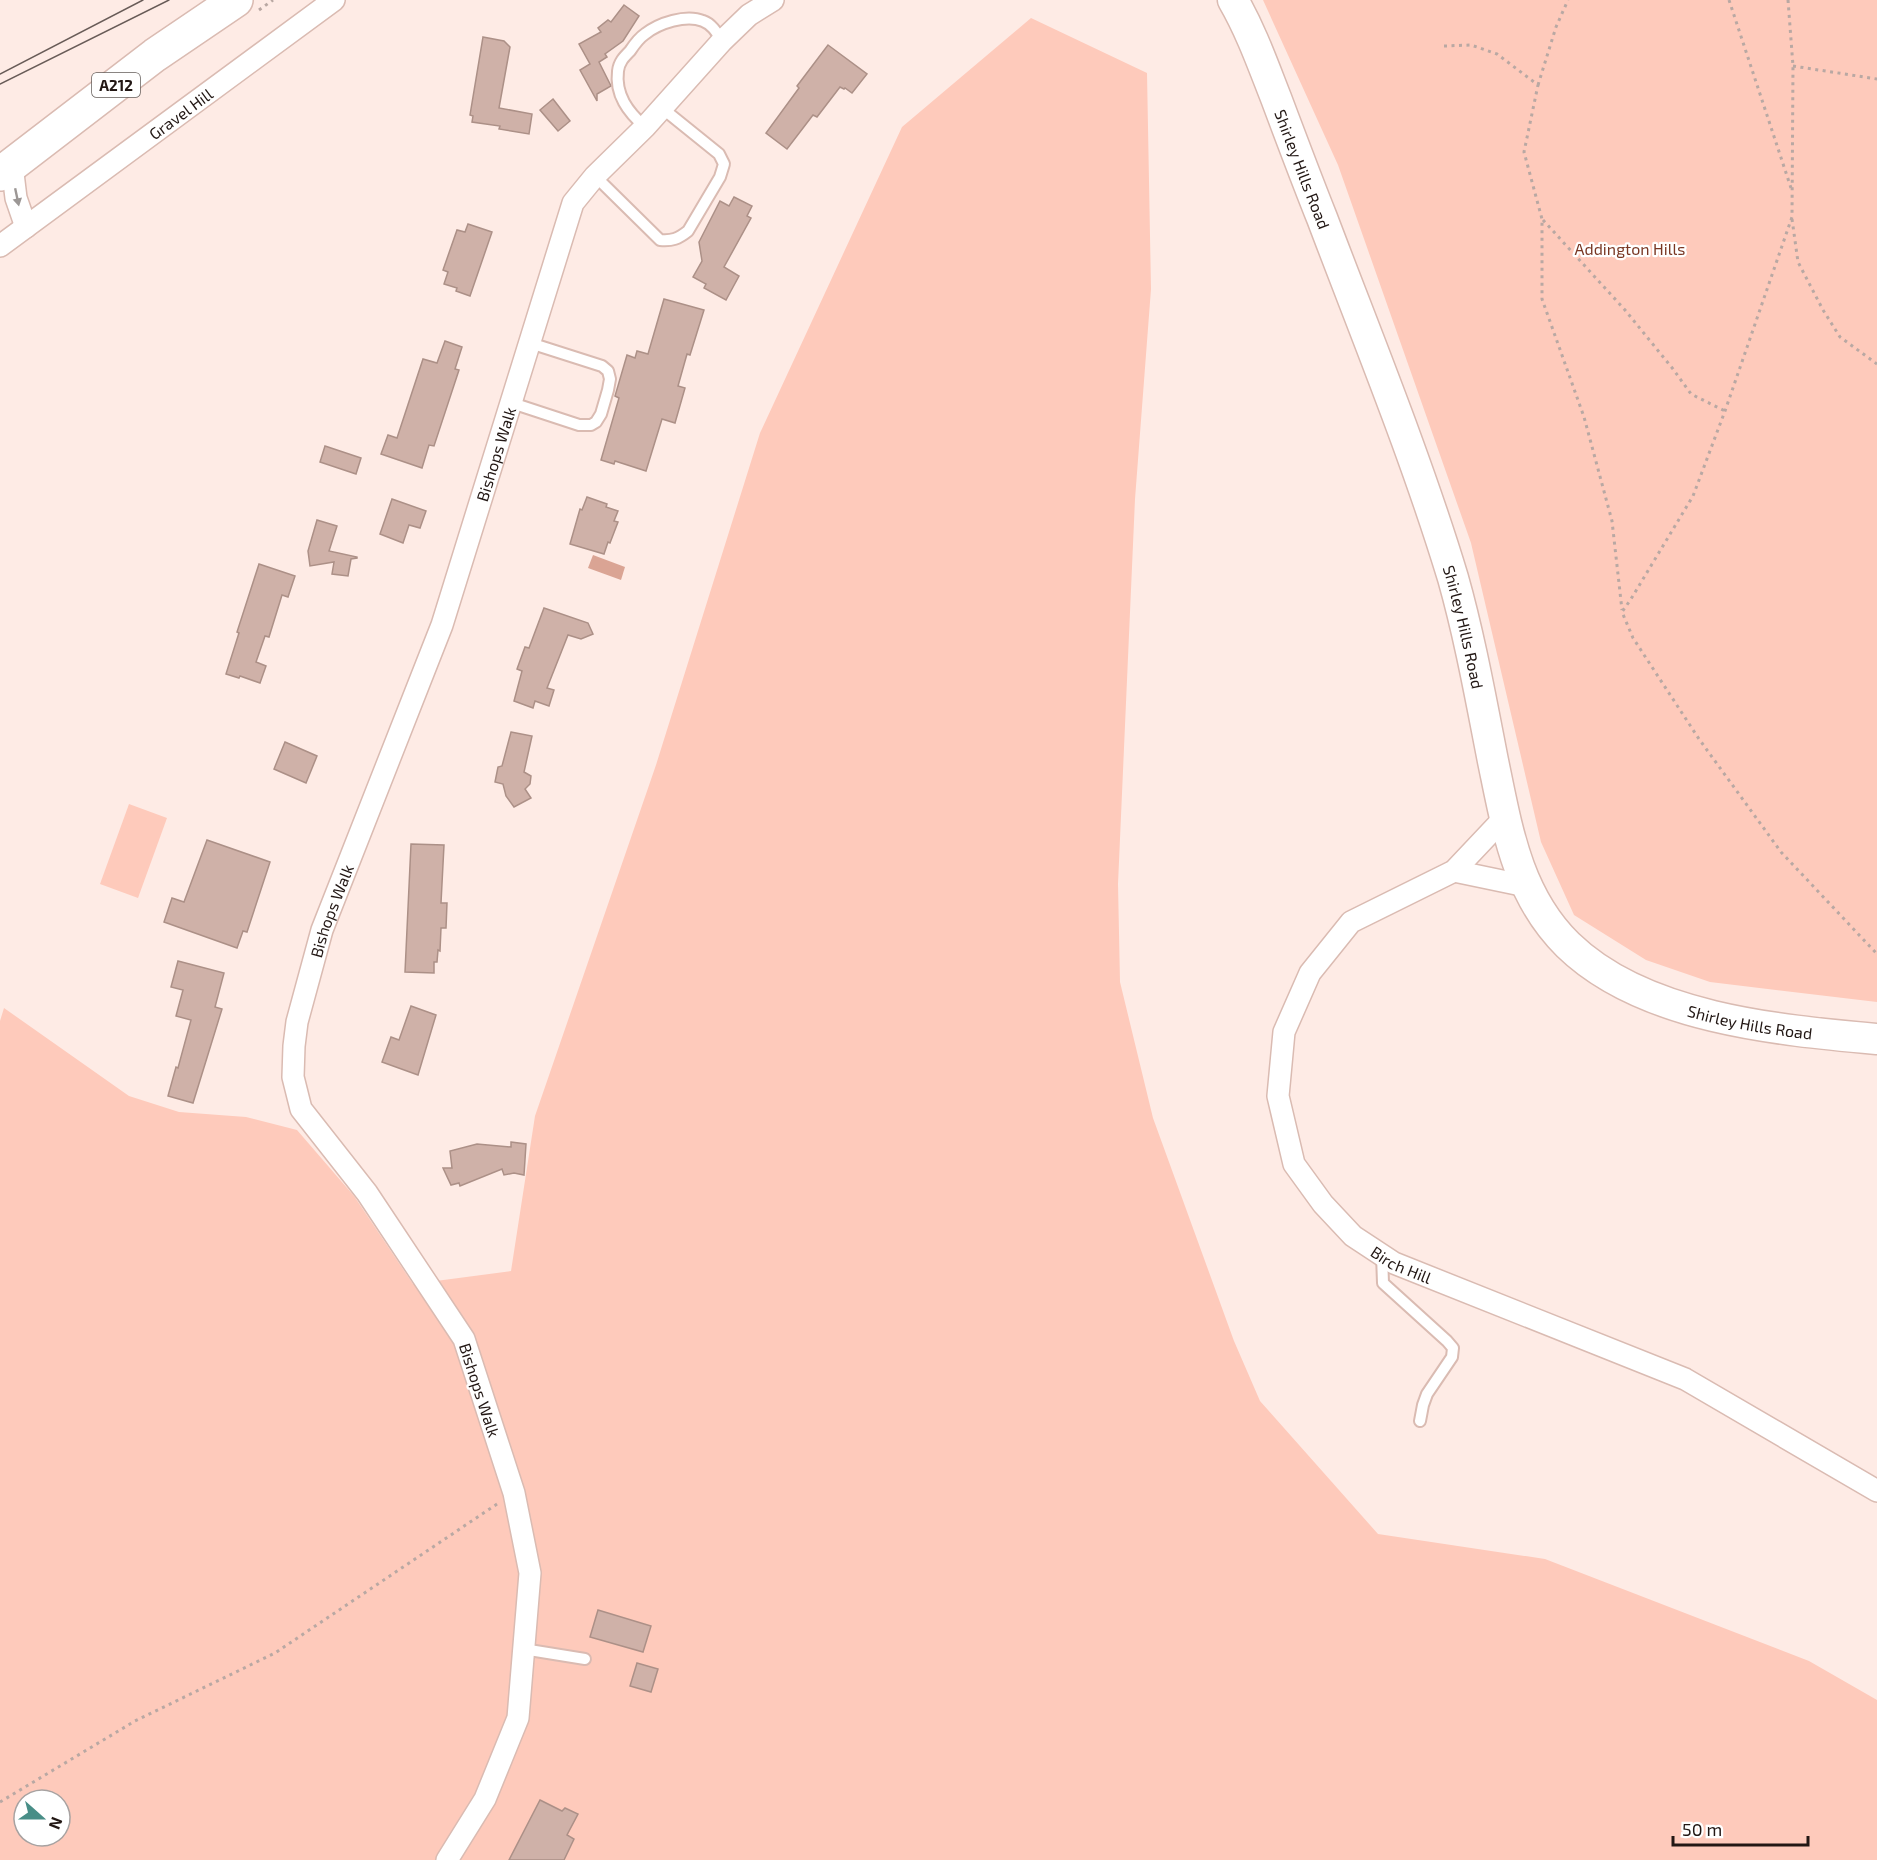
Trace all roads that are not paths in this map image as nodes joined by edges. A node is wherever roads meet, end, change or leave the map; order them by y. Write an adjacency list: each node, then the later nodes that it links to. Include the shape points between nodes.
1 (236, 0): 8 (main road, A212, via 155,55)
2 (334, 0): 10 (street, Gravel Hill)
3 (773, 0): 5 (street, Bishops Walk, via 749,15)
4 (1233, 0): 14 (street, Shirley Hills Road, via 1255,45 1332,246 1452,577)
5 (722, 41): 6 (street, Bishops Walk); 7 (lane, via 709,24 691,18 658,26 636,44 621,61 618,80 629,113)
6 (662, 108): 7 (street, Bishops Walk); 9 (lane, via 719,154 724,164 688,231 671,241 660,240)
7 (645, 127): 9 (street, Bishops Walk)
8 (6, 170): 10 (street, one-way to 10)
9 (595, 176): 12 (street, Bishops Walk, via 573,203)
10 (26, 227): 11 (street, Gravel Hill)
11 (0, 246)
12 (530, 343): 13 (street, Bishops Walk); 13 (lane, via 602,366 608,371 609,390 601,414 591,425)
13 (512, 403): 21 (street, Bishops Walk, via 442,625 322,930 297,1022 293,1077 300,1109 367,1193 464,1339 514,1493 530,1573)
14 (1505, 817): 15 (street, Birch Hill); 16 (street, Shirley Hills Road)
15 (1454, 871): 16 (street); 18 (street, Birch Hill, via 1351,922 1310,973 1284,1032 1278,1096 1294,1164 1353,1236)
16 (1526, 886): 17 (street, Shirley Hills Road, via 1542,916 1568,945 1600,970 1645,994 1720,1017)
17 (1877, 1039)
18 (1382, 1255): 19 (lane, via 1383,1283 1453,1348 1452,1357 1427,1394); 20 (street, Birch Hill, via 1685,1379)
19 (1420, 1421)
20 (1877, 1491)
21 (524, 1649): 22 (lane); 23 (street, Bishops Walk, via 518,1718 485,1799)
22 (585, 1659)
23 (447, 1860)

